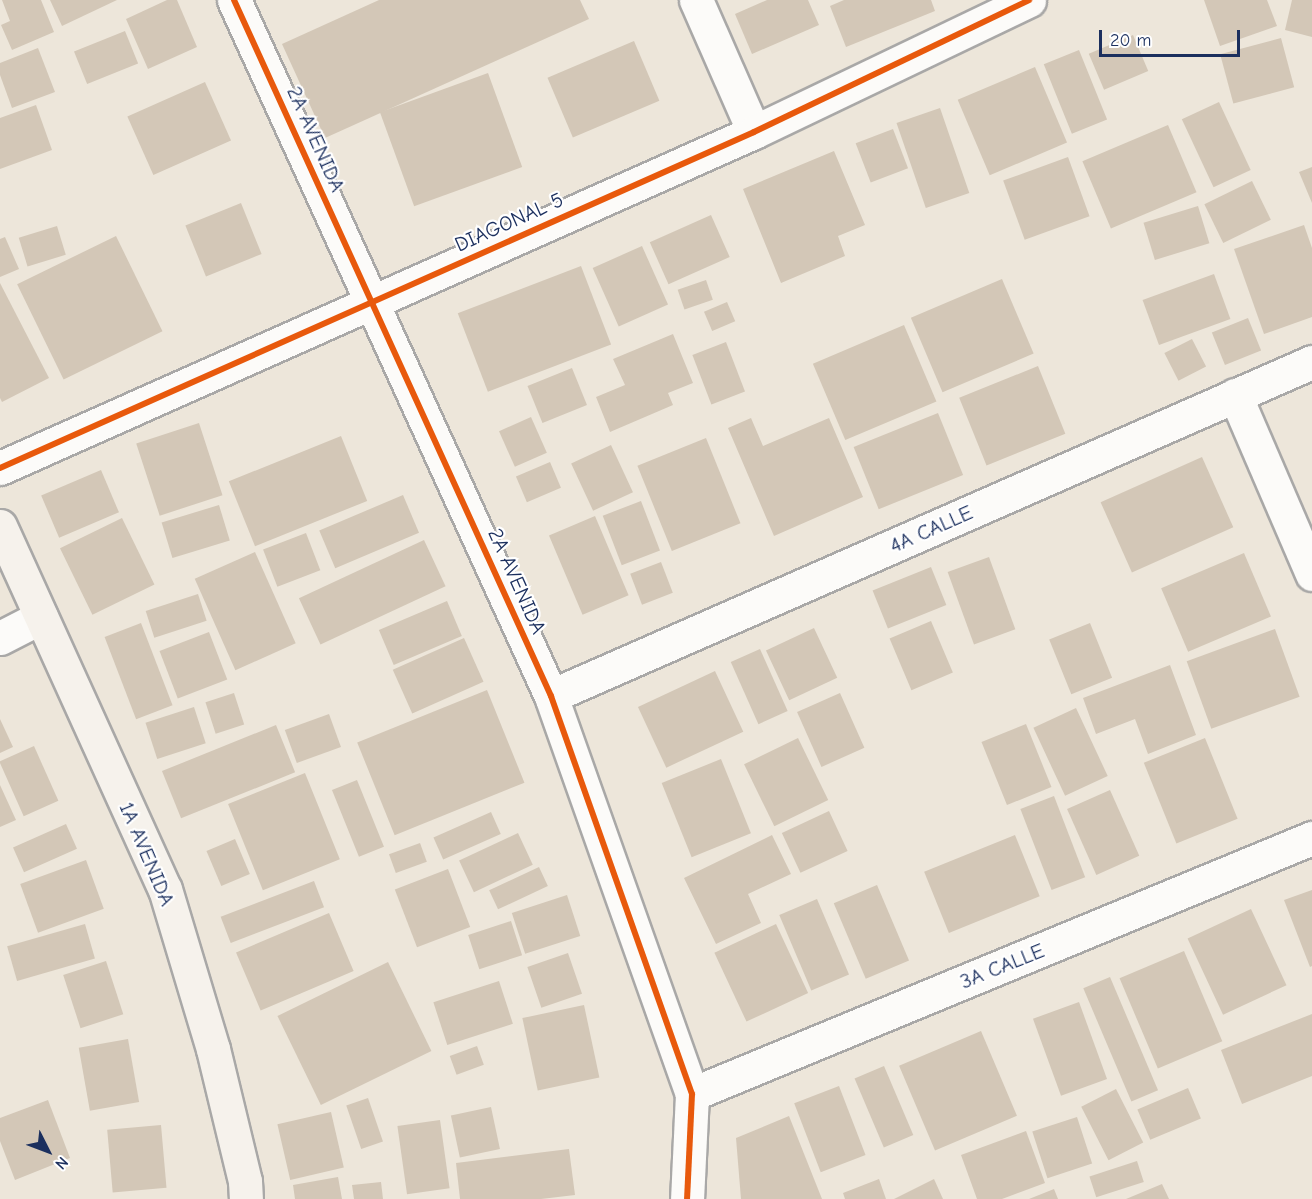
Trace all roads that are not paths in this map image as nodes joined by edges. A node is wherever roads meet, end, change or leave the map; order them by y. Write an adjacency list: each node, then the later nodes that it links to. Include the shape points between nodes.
1 (234, 0): 5 (street, 2A AVENIDA)
2 (696, 0): 4 (street)
3 (1029, 0): 4 (street, DIAGONAL 5)
4 (754, 132): 5 (street, DIAGONAL 5)
5 (372, 302): 8 (street, DIAGONAL 5); 13 (street, 2A AVENIDA)
6 (1312, 362): 7 (street, 4A CALLE)
7 (1235, 395): 10 (street); 13 (street, 4A CALLE)
8 (0, 468)
9 (0, 526): 11 (main road, 1A AVENIDA)
10 (1312, 574)
11 (41, 617): 12 (street); 16 (main road, 1A AVENIDA, via 165,889 213,1049)
12 (0, 638)
13 (551, 696): 15 (street, 2A AVENIDA)
14 (1312, 838): 15 (street, 3A CALLE)
15 (692, 1094): 17 (street, 2A AVENIDA)
16 (246, 1199)
17 (687, 1199)

